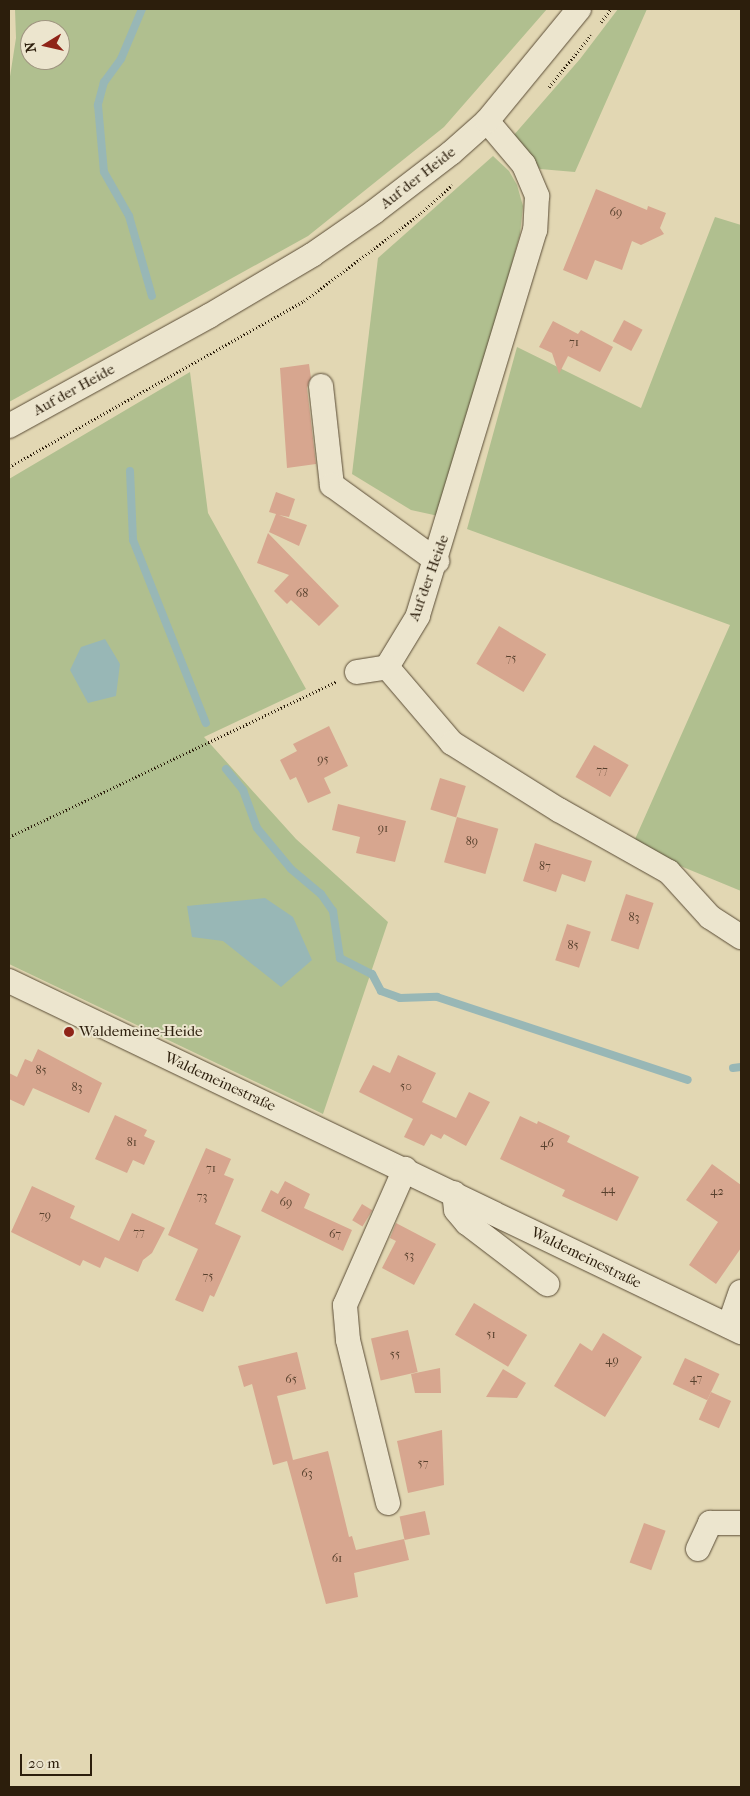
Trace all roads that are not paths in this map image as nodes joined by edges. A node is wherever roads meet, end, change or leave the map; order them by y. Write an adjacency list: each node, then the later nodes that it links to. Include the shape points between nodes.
1 (579, 9): 2 (street, Auf der Heide)
2 (486, 121): 4 (street, Auf der Heide, via 413,183 312,255 209,316); 5 (street, Auf der Heide, via 524,165 537,196 535,230)
3 (321, 386): 5 (street, via 332,486)
4 (9, 426)
5 (437, 561): 6 (street, Auf der Heide, via 418,616)
6 (387, 666): 7 (street); 8 (street, via 452,743 559,810 668,872 710,917)
7 (357, 672)
8 (741, 937)
9 (9, 981): 10 (street, Waldemeinestraße)
10 (405, 1170): 11 (street, Waldemeinestraße); 15 (street, via 345,1305 348,1340)
11 (454, 1194): 12 (street, via 456,1210 467,1223); 14 (street, Waldemeinestraße)
12 (547, 1284)
13 (741, 1292): 14 (street)
14 (735, 1329)
15 (388, 1503)
16 (741, 1523): 17 (street, via 710,1523)
17 (698, 1549)

